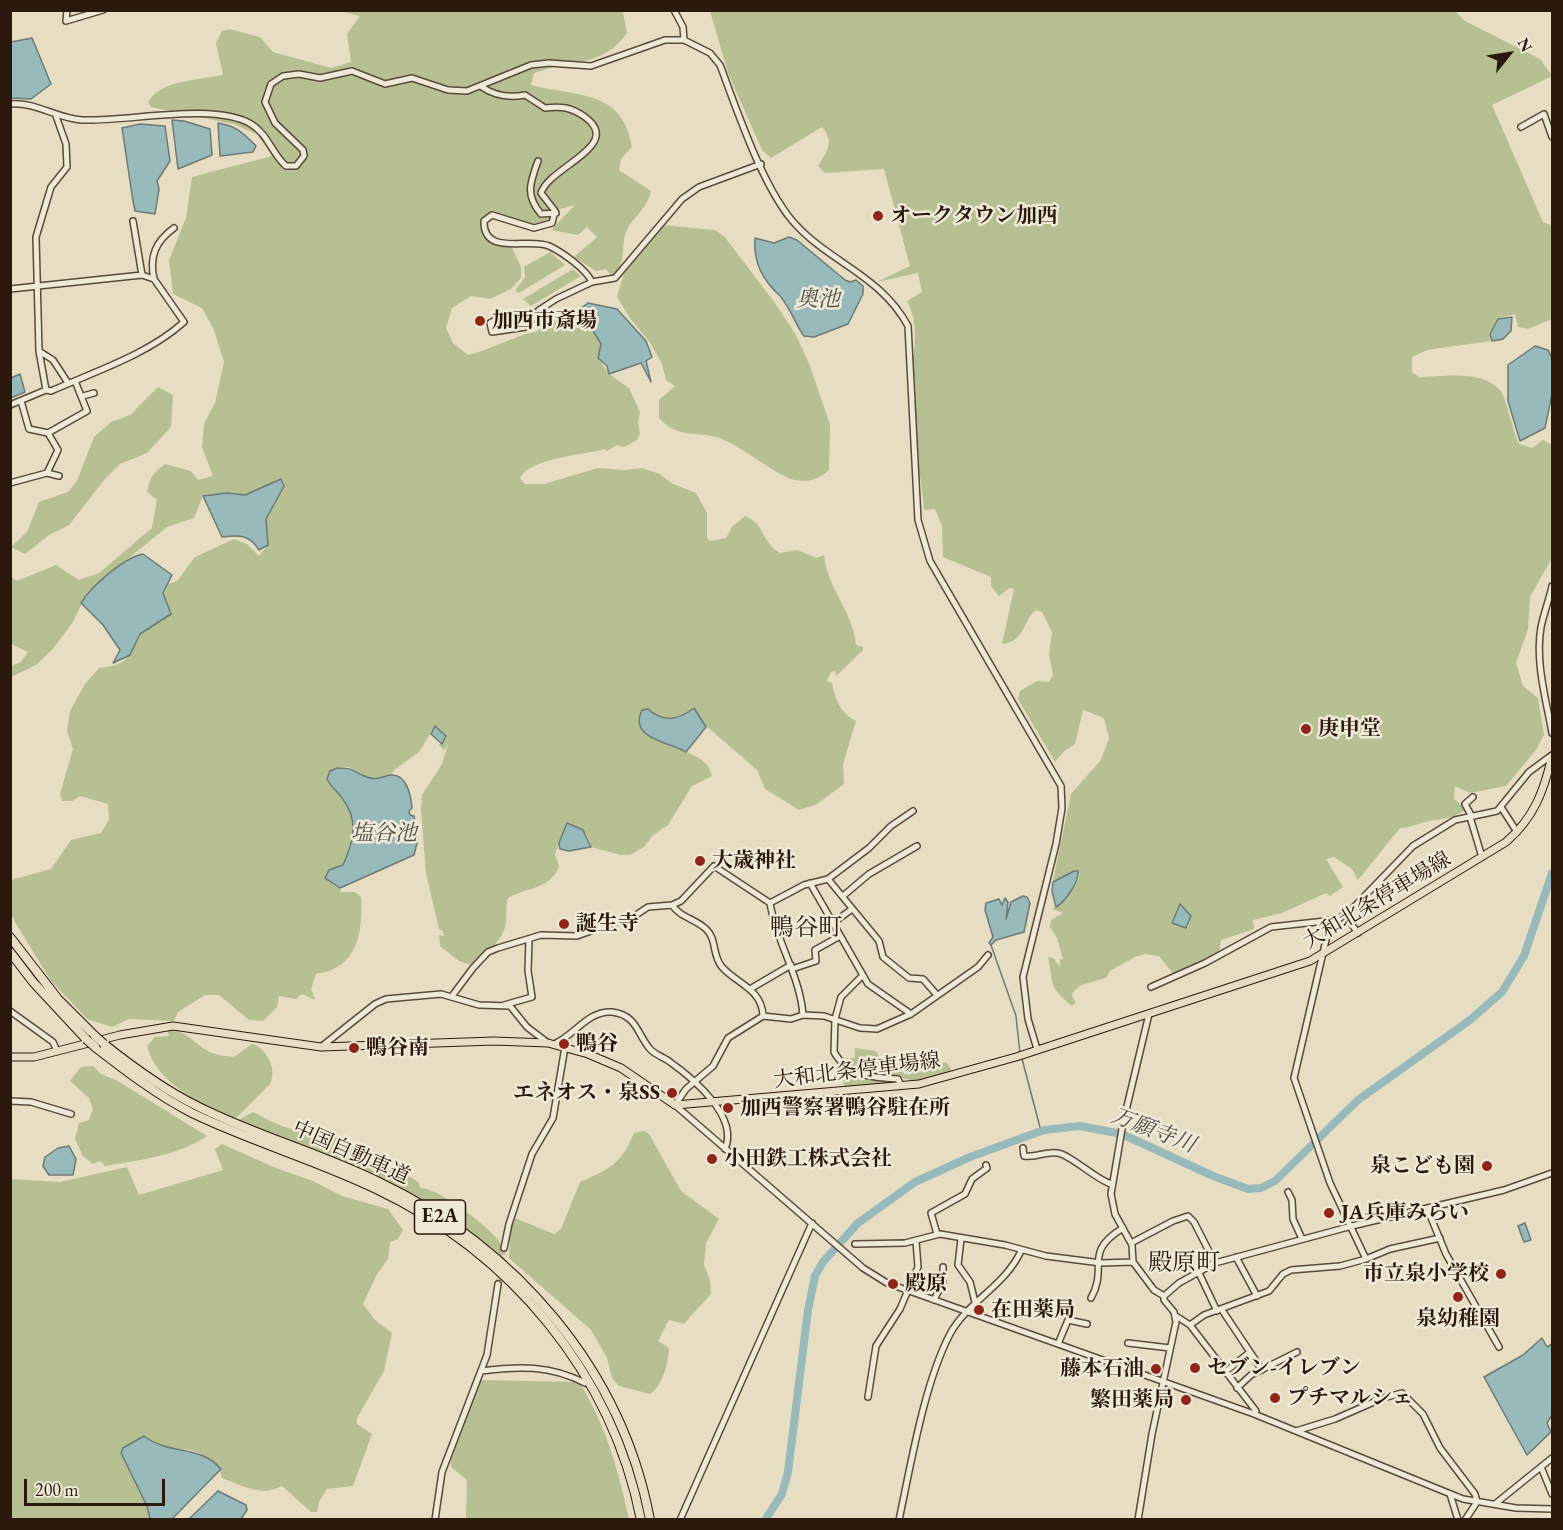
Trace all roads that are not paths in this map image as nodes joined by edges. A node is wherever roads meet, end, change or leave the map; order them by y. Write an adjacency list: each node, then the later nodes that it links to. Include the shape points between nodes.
1 (67, 10): 2 (street, via 66,21)
2 (104, 10)
3 (674, 10): 4 (street, via 683,27)
4 (684, 40): 5 (street, via 665,40 591,66 531,65); 11 (street, via 710,53 720,65)
5 (482, 87): 7 (street, via 448,90 412,78 385,84 352,71 320,78 283,76 271,84 265,102 275,123 303,150 304,156 296,166 286,166 265,137 252,125 233,117 178,113 79,120); 12 (street, via 511,98 525,95 545,108 562,106 583,115 594,126 597,137 591,148 544,185 541,193)
6 (10, 104): 7 (street)
7 (56, 116): 18 (street, via 68,157 67,167 51,187 40,217 36,237)
8 (1521, 127): 9 (street, via 1544,114)
9 (1552, 137)
10 (538, 162): 12 (street, via 528,189 541,214)
11 (761, 164): 17 (street, via 699,188 682,199 620,274 605,282); 76 (street, via 780,204 797,226 896,304 908,326 918,520 930,561 1061,786 1056,844 1023,977 1028,1019)
12 (555, 213): 17 (street, via 552,223 534,228 492,215 484,220 484,229 499,243 549,246)
13 (133, 221): 15 (street)
14 (174, 228): 16 (street, via 155,248)
15 (142, 275): 16 (street); 18 (street)
16 (154, 279): 22 (street, via 184,322 168,336)
17 (592, 282): 20 (street, via 539,310 526,327 492,332 490,323)
18 (37, 285): 19 (street); 21 (street)
19 (10, 289)
20 (503, 316)
21 (39, 351): 23 (street, via 53,360); 24 (street)
22 (75, 381): 23 (street); 26 (street)
23 (68, 384): 24 (street)
24 (46, 390): 27 (street)
25 (94, 393): 26 (street)
26 (83, 396): 29 (street, via 86,412)
27 (21, 401): 28 (street); 29 (street, via 29,429)
28 (10, 405)
29 (48, 433): 30 (street, via 61,450)
30 (47, 473): 31 (street); 32 (street)
31 (59, 476)
32 (10, 483)
33 (1552, 586): 34 (street, via 1539,644)
34 (1552, 733)
35 (1552, 755): 37 (street, via 1529,772); 40 (main road, 大和北条停車場線, via 1538,804)
36 (1473, 797): 39 (street, via 1465,804)
37 (1501, 807): 39 (street, via 1491,814); 40 (street)
38 (914, 811): 43 (street)
39 (1471, 817): 42 (street); 49 (street, via 1455,820 1413,846)
40 (1517, 832): 42 (main road, 大和北条停車場線)
41 (917, 846): 45 (street, via 857,882)
42 (1482, 857): 52 (main road, 大和北条停車場線)
43 (828, 879): 44 (street); 45 (street)
44 (810, 883): 46 (street); 51 (street)
45 (843, 896): 48 (street)
46 (770, 903): 47 (street, via 714,866 681,901); 59 (street, via 774,927)
47 (672, 905): 55 (street, via 648,908 577,936 541,935); 62 (street, via 680,915 706,930 721,966)
48 (852, 909): 51 (street); 63 (street, via 879,941 883,957 909,978 923,979)
49 (1344, 914): 50 (street); 52 (street)
50 (1334, 920): 58 (street); 61 (street, via 1271,927)
51 (833, 923): 53 (street)
52 (1358, 933): 58 (main road, 大和北条停車場線)
53 (840, 936): 59 (street, via 815,950 816,961); 60 (street)
54 (10, 937): 72 (highway, 中国自動車道 / E2A)
55 (529, 939): 64 (street, via 488,952); 65 (street, via 532,997)
56 (10, 952): 72 (highway, 中国自動車道 / E2A, via 33,982)
57 (988, 955): 63 (street, via 978,967)
58 (1322, 955): 68 (main road, 大和北条停車場線); 93 (street, via 1294,1078 1330,1183)
59 (792, 967): 62 (street); 69 (street)
60 (862, 976): 67 (street); 71 (street, via 841,997)
61 (1151, 987)
62 (750, 988): 70 (street, via 762,1006)
63 (937, 995): 67 (street)
64 (452, 996): 65 (street, via 479,1005); 74 (street, via 386,999)
65 (504, 1005): 73 (street, via 512,1008 527,1028)
66 (10, 1011): 77 (street, via 52,1042)
67 (911, 1014): 71 (street, via 877,1029)
68 (1149, 1014): 76 (main road, 大和北条停車場線); 89 (street)
69 (803, 1015): 70 (street, via 791,1019); 71 (street)
70 (763, 1016): 79 (street, via 728,1038 713,1066)
71 (835, 1019): 80 (street, via 833,1049 837,1058 853,1072 898,1079)
72 (91, 1038): 146 (highway, 中国自動車道 / E2A, bridge, via 95,1047 146,1086 191,1112 348,1176 404,1204 458,1239 501,1274 550,1324 597,1394 621,1446); 147 (highway, 中国自動車道 / E2A, bridge, via 197,1107 351,1169 409,1197 506,1267 556,1319 605,1390 629,1442)
73 (551, 1044): 74 (main road, via 494,1041); 75 (main road); 79 (street, via 569,1036 595,1014 618,1013 635,1023 652,1051)
74 (321, 1047): 77 (main road, via 174,1026)
75 (565, 1047): 83 (main road, via 621,1068); 102 (street, via 553,1118 532,1154)
76 (1037, 1049): 80 (main road, 大和北条停車場線, via 943,1080)
77 (57, 1051): 78 (main road, via 34,1057)
78 (10, 1057)
79 (694, 1082): 82 (street); 83 (street, via 678,1097)
80 (901, 1086): 82 (main road, 大和北条停車場線)
81 (10, 1101): 84 (street, via 32,1102)
82 (712, 1103): 83 (main road, 大和北条停車場線); 86 (street, via 728,1127 730,1138)
83 (675, 1106): 86 (street)
84 (71, 1114)
85 (1023, 1148): 89 (street, via 1024,1156 1065,1155)
86 (725, 1149): 92 (street)
87 (986, 1165): 95 (street, via 972,1179 965,1194 931,1213)
88 (1552, 1173): 91 (street, via 1504,1190)
89 (1111, 1184): 94 (street, via 1112,1203)
90 (1288, 1192): 98 (street)
91 (1427, 1208): 93 (street); 96 (street)
92 (812, 1224): 112 (street, via 871,1274); 148 (street)
93 (1352, 1226): 98 (street); 105 (street)
94 (1123, 1228): 100 (street); 107 (street, via 1103,1241)
95 (937, 1234): 97 (street); 99 (street)
96 (1440, 1238): 105 (street, via 1390,1249); 125 (street)
97 (961, 1239): 103 (street); 117 (street, via 958,1264 970,1282)
98 (1302, 1239): 104 (street)
99 (916, 1241): 101 (street); 112 (street, via 919,1260)
100 (1131, 1243): 106 (street); 108 (street, via 1188,1216)
101 (855, 1244)
102 (504, 1248)
103 (1021, 1251): 107 (street); 117 (street, via 1011,1271)
104 (1236, 1257): 108 (street); 114 (street)
105 (1366, 1259): 114 (street, via 1340,1266 1291,1270 1269,1291)
106 (1133, 1262): 107 (street); 113 (street, via 1147,1283)
107 (1097, 1263): 115 (street, via 1096,1289)
108 (1215, 1263): 110 (street)
109 (943, 1267): 116 (street, via 943,1282)
110 (1198, 1271): 113 (street); 118 (street)
111 (498, 1284): 130 (street)
112 (908, 1291): 116 (street); 135 (street, via 876,1346)
113 (1164, 1296): 120 (street)
114 (1257, 1296): 118 (street)
115 (1091, 1298)
116 (934, 1300): 119 (street)
117 (976, 1306): 119 (street)
118 (1219, 1311): 122 (street); 127 (street)
119 (969, 1312): 124 (street); 149 (street, via 950,1335 930,1388)
120 (1176, 1316): 122 (street); 126 (street)
121 (1087, 1324): 124 (street, via 1068,1320)
122 (1190, 1325): 131 (street)
123 (1128, 1343): 126 (street)
124 (1058, 1344): 132 (street)
125 (1498, 1347)
126 (1170, 1348): 132 (street)
127 (1250, 1352): 129 (street); 131 (street)
128 (1297, 1352): 129 (street)
129 (1262, 1370): 134 (street)
130 (481, 1371): 133 (street, via 525,1367 563,1372); 145 (street, via 442,1472)
131 (1225, 1372): 134 (street)
132 (1162, 1382): 136 (street); 150 (street)
133 (585, 1383)
134 (1237, 1388): 136 (street, via 1256,1411)
135 (868, 1397)
136 (1254, 1414): 137 (street)
137 (1296, 1431): 141 (street); 142 (street, via 1402,1394 1423,1414 1440,1448)
138 (1552, 1458): 139 (street)
139 (1541, 1467): 140 (street); 143 (street)
140 (1552, 1493)
141 (1450, 1494): 142 (street); 151 (street)
142 (1477, 1502): 143 (street); 152 (street)
143 (1495, 1504): 144 (street)
144 (1552, 1509)
145 (435, 1520)
146 (641, 1520)
147 (650, 1520)
148 (680, 1520)
149 (899, 1520)
150 (1138, 1520)
151 (1458, 1520)
152 (1465, 1520)

